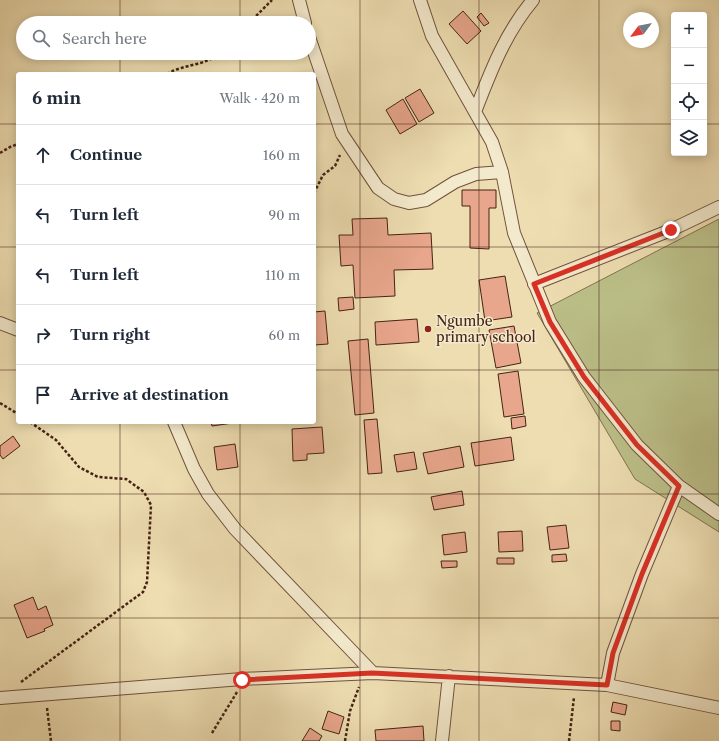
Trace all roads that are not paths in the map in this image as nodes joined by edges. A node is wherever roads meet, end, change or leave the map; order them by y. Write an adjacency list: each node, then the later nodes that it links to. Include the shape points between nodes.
1 (299, 0): 4 (street)
2 (420, 0): 6 (street, via 432,36)
3 (533, 0): 6 (street, via 505,42)
4 (303, 16)
5 (316, 58): 7 (street, via 342,134 378,188 394,198 409,203 426,200 455,182 476,174)
6 (475, 112): 7 (street, via 492,142)
7 (502, 172): 9 (street, via 514,232)
8 (719, 207): 9 (street, via 671,230)
9 (534, 284): 13 (street, via 550,322 584,377 637,445)
10 (0, 323): 11 (street)
11 (16, 329)
12 (175, 424): 15 (street, via 194,469 208,494 230,523)
13 (679, 486): 14 (street); 17 (street, via 650,553 616,646)
14 (719, 514)
15 (368, 674): 16 (street); 18 (street, via 242,680)
16 (449, 676): 17 (street); 20 (street)
17 (607, 685): 19 (street)
18 (0, 698)
19 (719, 708)
20 (442, 741)

